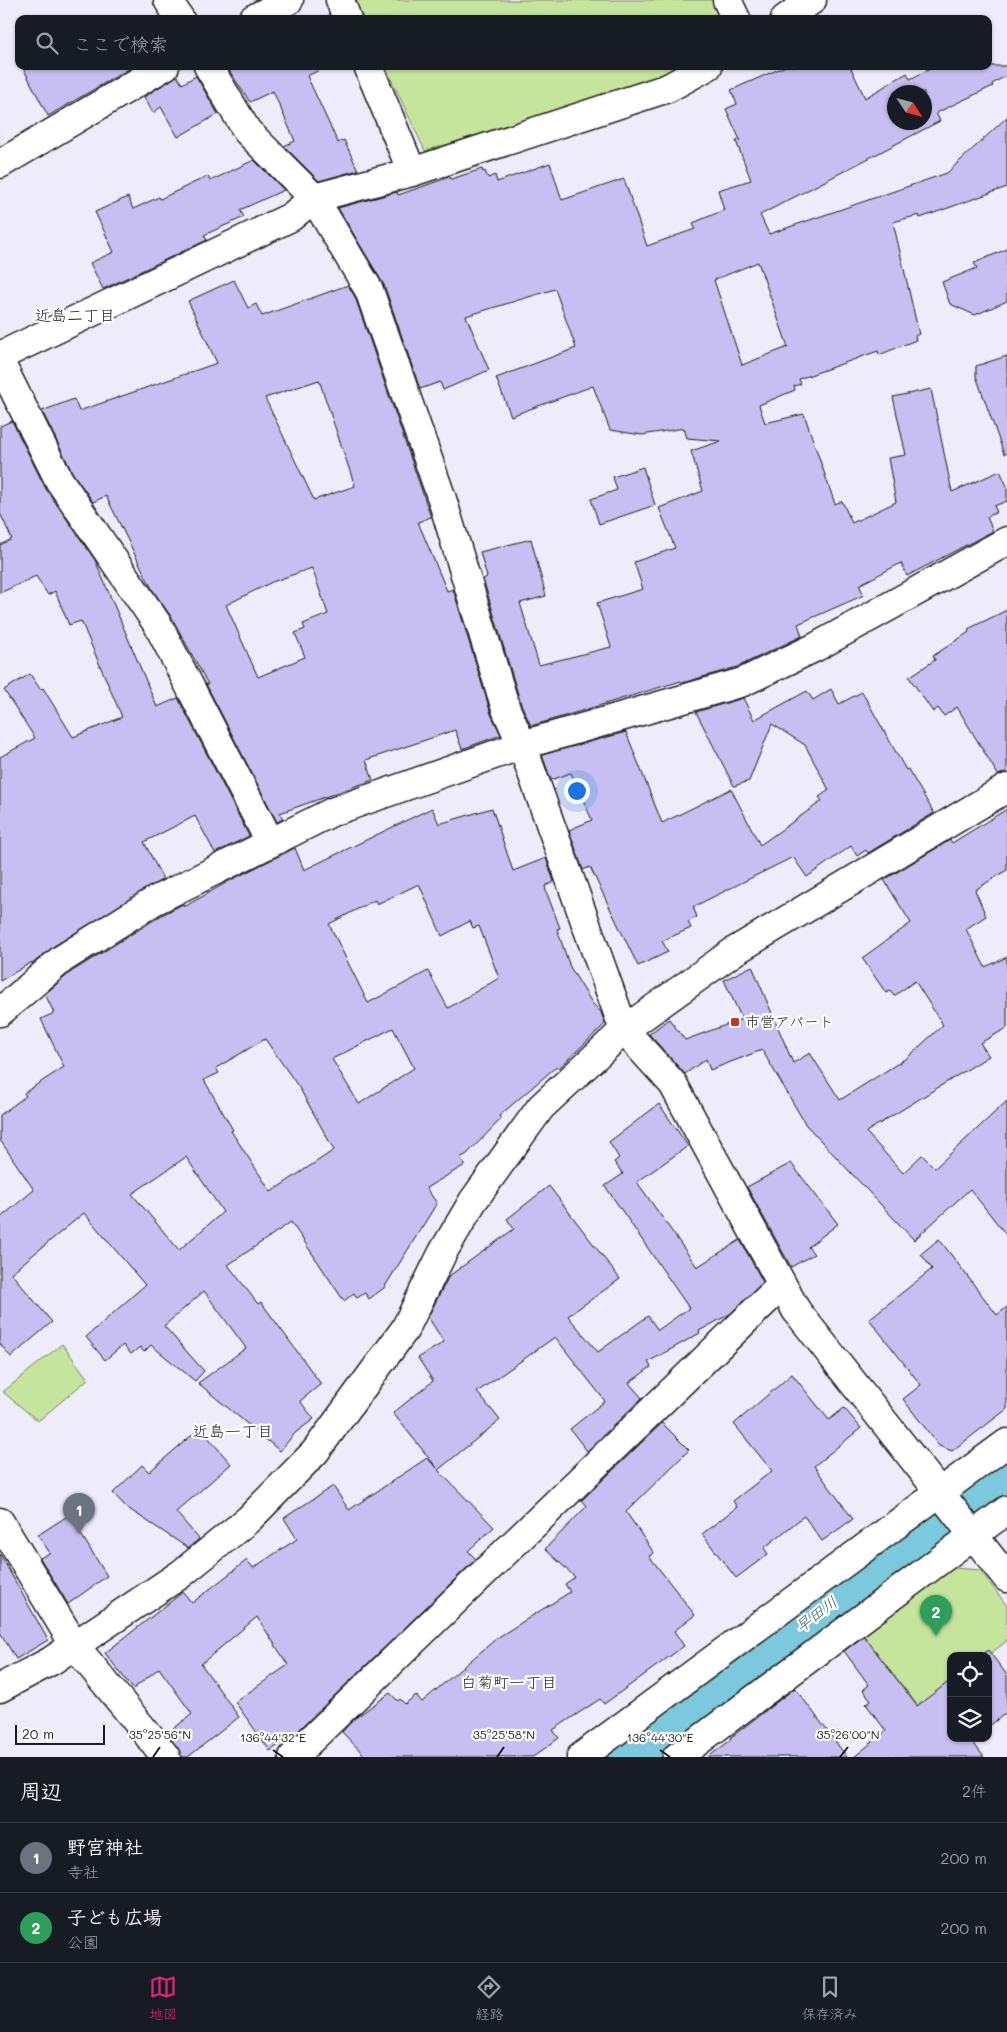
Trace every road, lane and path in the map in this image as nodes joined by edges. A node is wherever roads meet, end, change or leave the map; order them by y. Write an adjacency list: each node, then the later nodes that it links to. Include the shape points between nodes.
1 (168, 0): 6 (street)
2 (289, 0): 7 (street)
3 (340, 0): 8 (street)
4 (726, 0): 9 (street)
5 (812, 0): 10 (street)
6 (177, 15)
7 (261, 15)
8 (346, 15)
9 (734, 15)
10 (791, 15)
11 (158, 70): 15 (street)
12 (210, 70): 17 (street, via 247,131)
13 (370, 70): 16 (street)
14 (701, 70): 16 (street, via 668,88)
15 (0, 164)
16 (412, 172): 17 (street)
17 (314, 198): 18 (street, via 291,217); 21 (street, via 370,290 442,499 506,709)
18 (0, 356)
19 (0, 362): 23 (street, via 59,480 158,625)
20 (1007, 541): 21 (street, via 816,647 743,682)
21 (522, 745): 23 (street, via 332,812); 25 (street)
22 (1007, 788): 25 (street, via 733,952)
23 (270, 842): 24 (street, via 146,906 62,959)
24 (0, 1012)
25 (624, 1030): 26 (street, via 673,1084); 33 (street, via 541,1107 473,1201 404,1329 315,1452 249,1519 181,1574)
26 (782, 1286): 28 (street, via 796,1310); 36 (street)
27 (1007, 1443): 28 (street)
28 (940, 1493): 31 (street); 37 (street)
29 (1007, 1510): 31 (street)
30 (0, 1522): 33 (street)
31 (970, 1531): 32 (street); 38 (street)
32 (1007, 1578)
33 (75, 1646): 34 (street); 35 (street)
34 (0, 1688)
35 (166, 1757)
36 (293, 1757)
37 (582, 1757)
38 (677, 1757)

